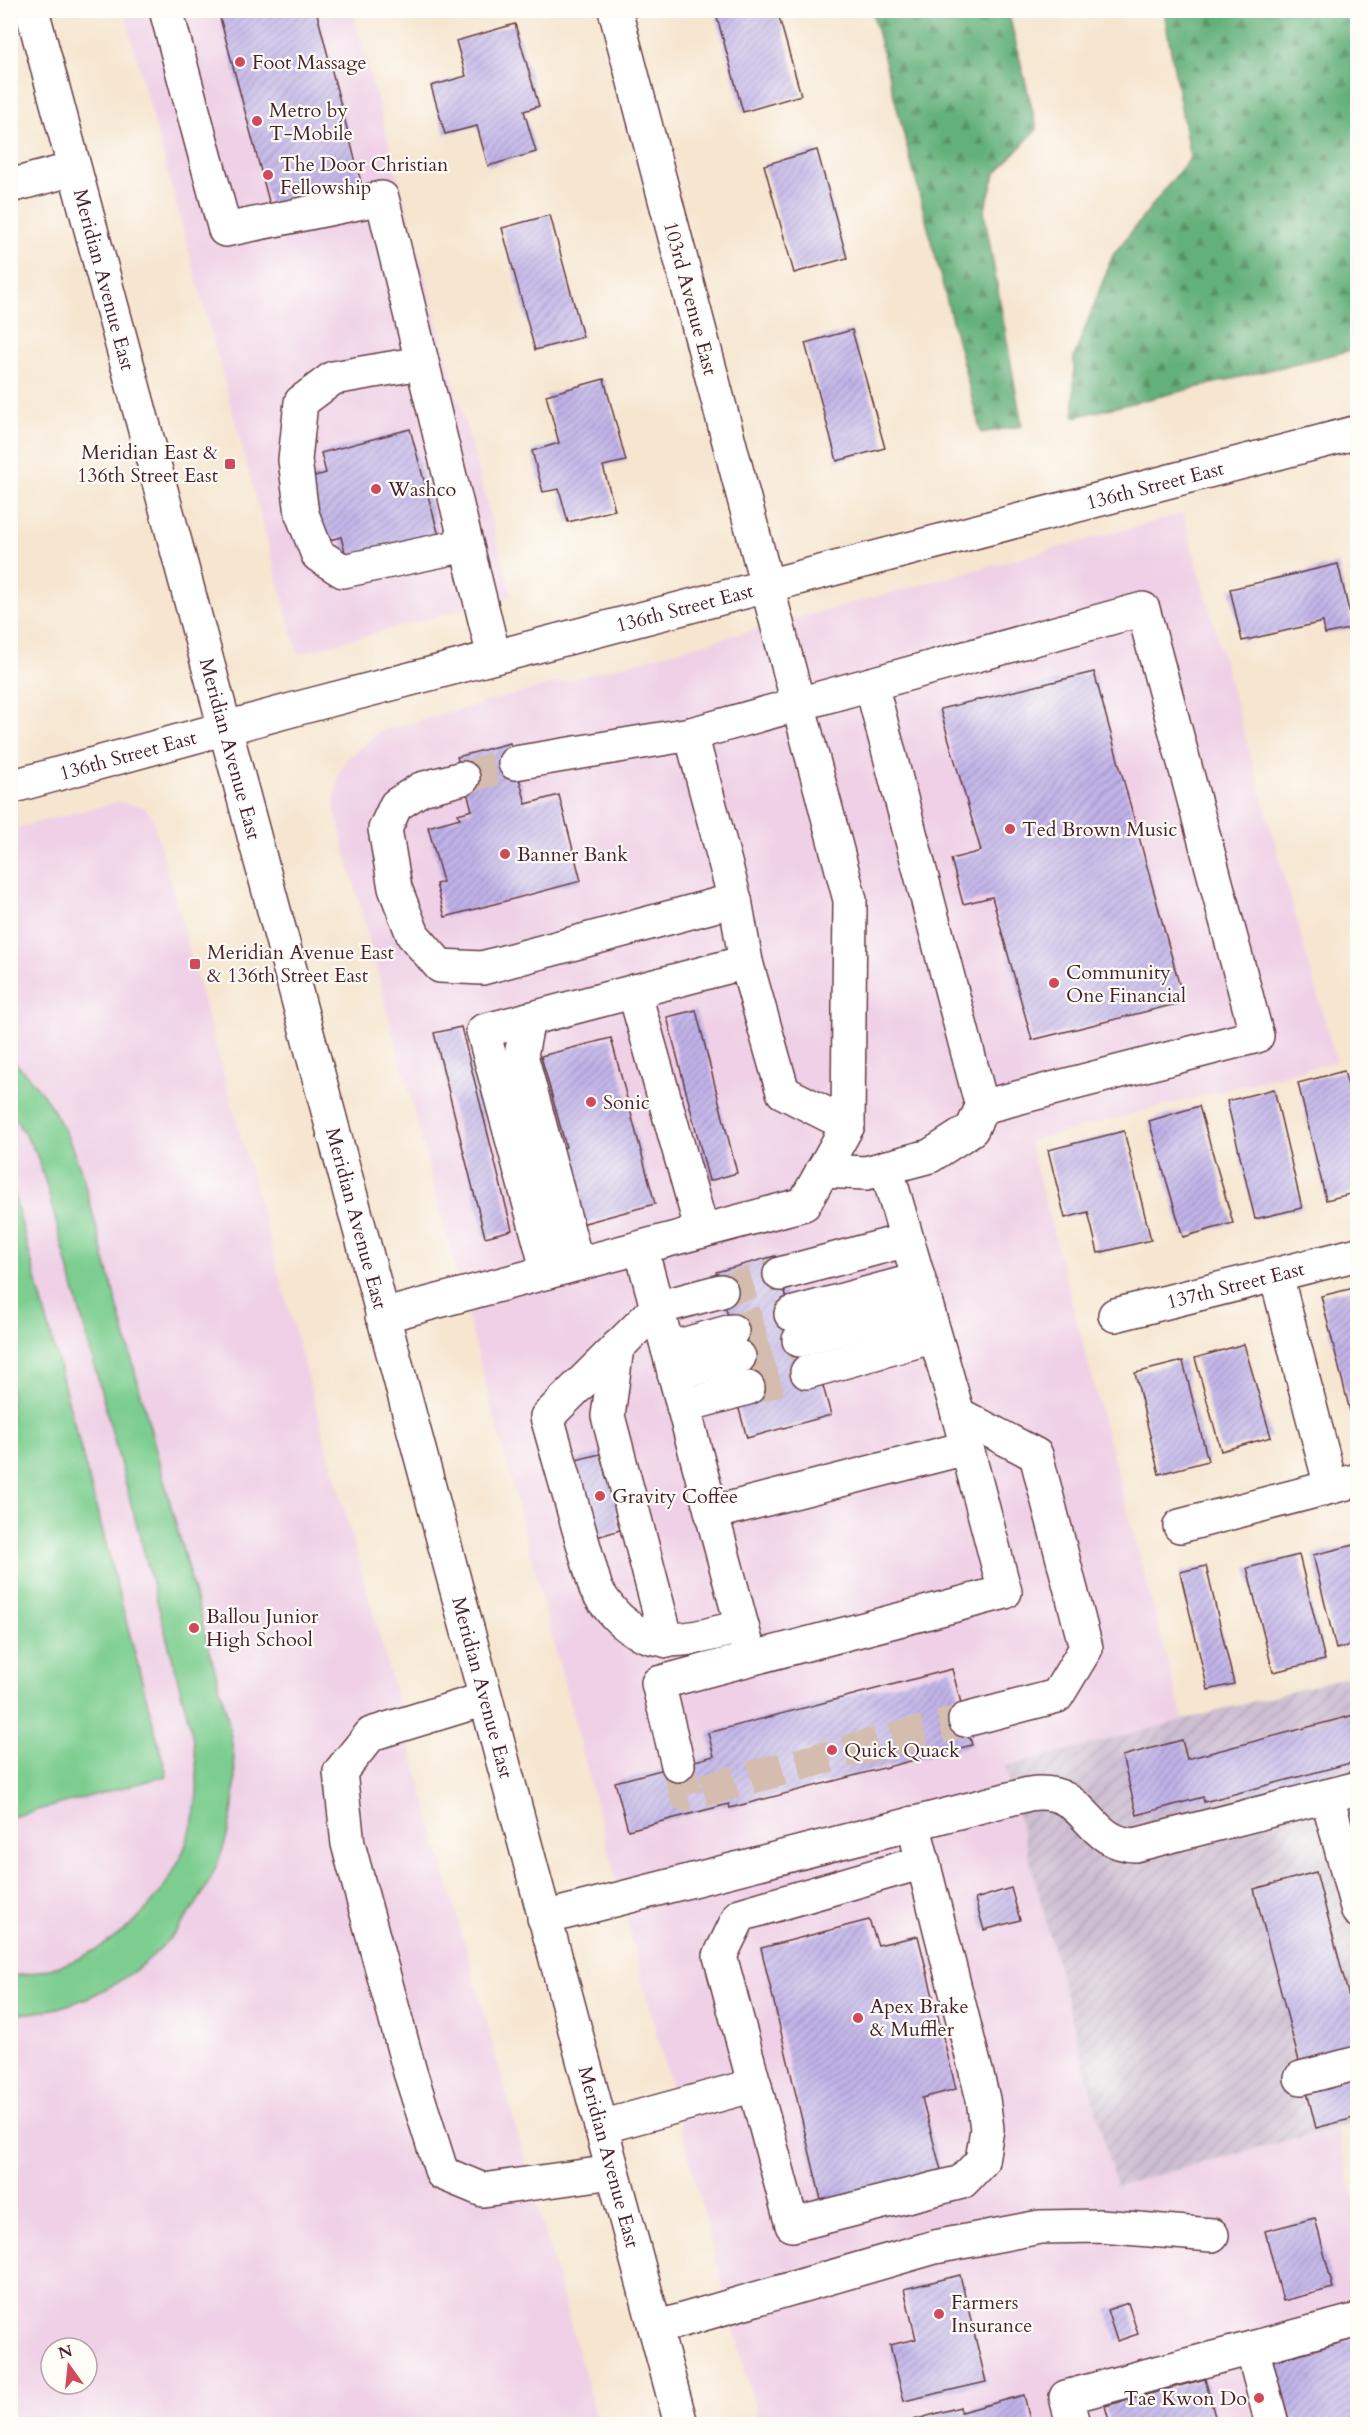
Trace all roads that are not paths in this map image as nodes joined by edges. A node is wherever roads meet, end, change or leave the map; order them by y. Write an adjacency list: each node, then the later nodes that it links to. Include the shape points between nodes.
1 (32, 10): 4 (street, Meridian Avenue East)
2 (166, 10): 6 (street, via 225,230 382,198)
3 (615, 10): 9 (street, 103rd Avenue East)
4 (74, 169): 5 (street); 13 (street, Meridian Avenue East)
5 (10, 186)
6 (421, 363): 8 (street); 8 (street, via 333,378 301,402 295,460 302,514 318,555 343,571)
7 (1358, 432): 9 (street, 136th Street East)
8 (466, 545): 10 (street)
9 (766, 586): 10 (street, 136th Street East); 12 (street, 103rd Avenue East)
10 (494, 657): 13 (street, 136th Street East)
11 (871, 684): 12 (street); 21 (street); 21 (street, via 1143,609 1257,1036)
12 (798, 705): 14 (street); 22 (street, 103rd Avenue East, via 850,900)
13 (224, 730): 17 (street, 136th Street East); 36 (street, Meridian Avenue East)
14 (690, 734): 15 (street); 18 (street)
15 (515, 763)
16 (463, 778): 18 (street, via 412,794 396,805 385,829 395,888 413,935 440,966 482,968)
17 (10, 788)
18 (735, 900): 19 (street)
19 (746, 962): 20 (street); 22 (street, via 783,1092)
20 (634, 991): 25 (street); 29 (street, via 483,1031)
21 (982, 1107): 23 (street, via 972,1129 930,1156)
22 (848, 1125): 24 (street)
23 (886, 1167): 24 (street, via 866,1173); 26 (street)
24 (822, 1171): 25 (street, via 804,1204)
25 (702, 1231): 27 (street)
26 (907, 1240): 30 (street); 33 (street)
27 (641, 1248): 29 (street); 34 (street)
28 (1358, 1254): 31 (street, 137th Street East)
29 (562, 1268): 36 (street)
30 (780, 1274)
31 (1276, 1275): 35 (street, 137th Street East); 44 (street)
32 (721, 1291): 34 (street)
33 (926, 1307): 37 (street); 40 (street); 42 (street)
34 (657, 1308): 38 (street); 39 (street)
35 (1115, 1315)
36 (382, 1316): 50 (street, Meridian Avenue East)
37 (795, 1327)
38 (617, 1347): 48 (street, via 608,1416); 48 (street, via 547,1417 596,1589 606,1607 621,1621 638,1632)
39 (671, 1362): 41 (street); 41 (street, via 739,1359)
40 (807, 1372)
41 (683, 1406): 45 (street)
42 (958, 1414): 43 (street); 51 (street, via 1036,1455 1086,1648 1057,1696)
43 (966, 1448): 45 (street); 49 (street, via 1005,1592)
44 (1344, 1484): 46 (street)
45 (712, 1514): 47 (street)
46 (1180, 1526)
47 (742, 1626): 48 (street, via 688,1641); 49 (street)
48 (668, 1641)
49 (751, 1659): 52 (street, via 658,1683)
50 (485, 1699): 57 (street, Meridian Avenue East); 62 (street, via 371,1734 340,1772 348,1844 404,2052 442,2173 483,2190)
51 (965, 1720)
52 (678, 1765)
53 (1342, 1792): 54 (street, via 1135,1845 1107,1838 1077,1806 1053,1793 1029,1794); 56 (street)
54 (913, 1823): 55 (street); 57 (street)
55 (923, 1862): 60 (street, via 740,1915 720,1956); 60 (street, via 982,2099 987,2128 982,2161 962,2182 792,2225)
56 (1358, 1911)
57 (544, 1918): 61 (street, Meridian Avenue East)
58 (1358, 2063): 59 (street)
59 (1301, 2078)
60 (755, 2085): 61 (street)
61 (601, 2127): 62 (street, Meridian Avenue East)
62 (613, 2172): 65 (street, Meridian Avenue East)
63 (1212, 2235): 65 (street, via 1101,2226 1040,2227 935,2247)
64 (1358, 2320): 66 (street)
65 (654, 2328): 67 (street, Meridian Avenue East)
66 (1252, 2348): 68 (street, via 1066,2397); 69 (street)
67 (681, 2424)
68 (1073, 2424)
69 (1272, 2424)

